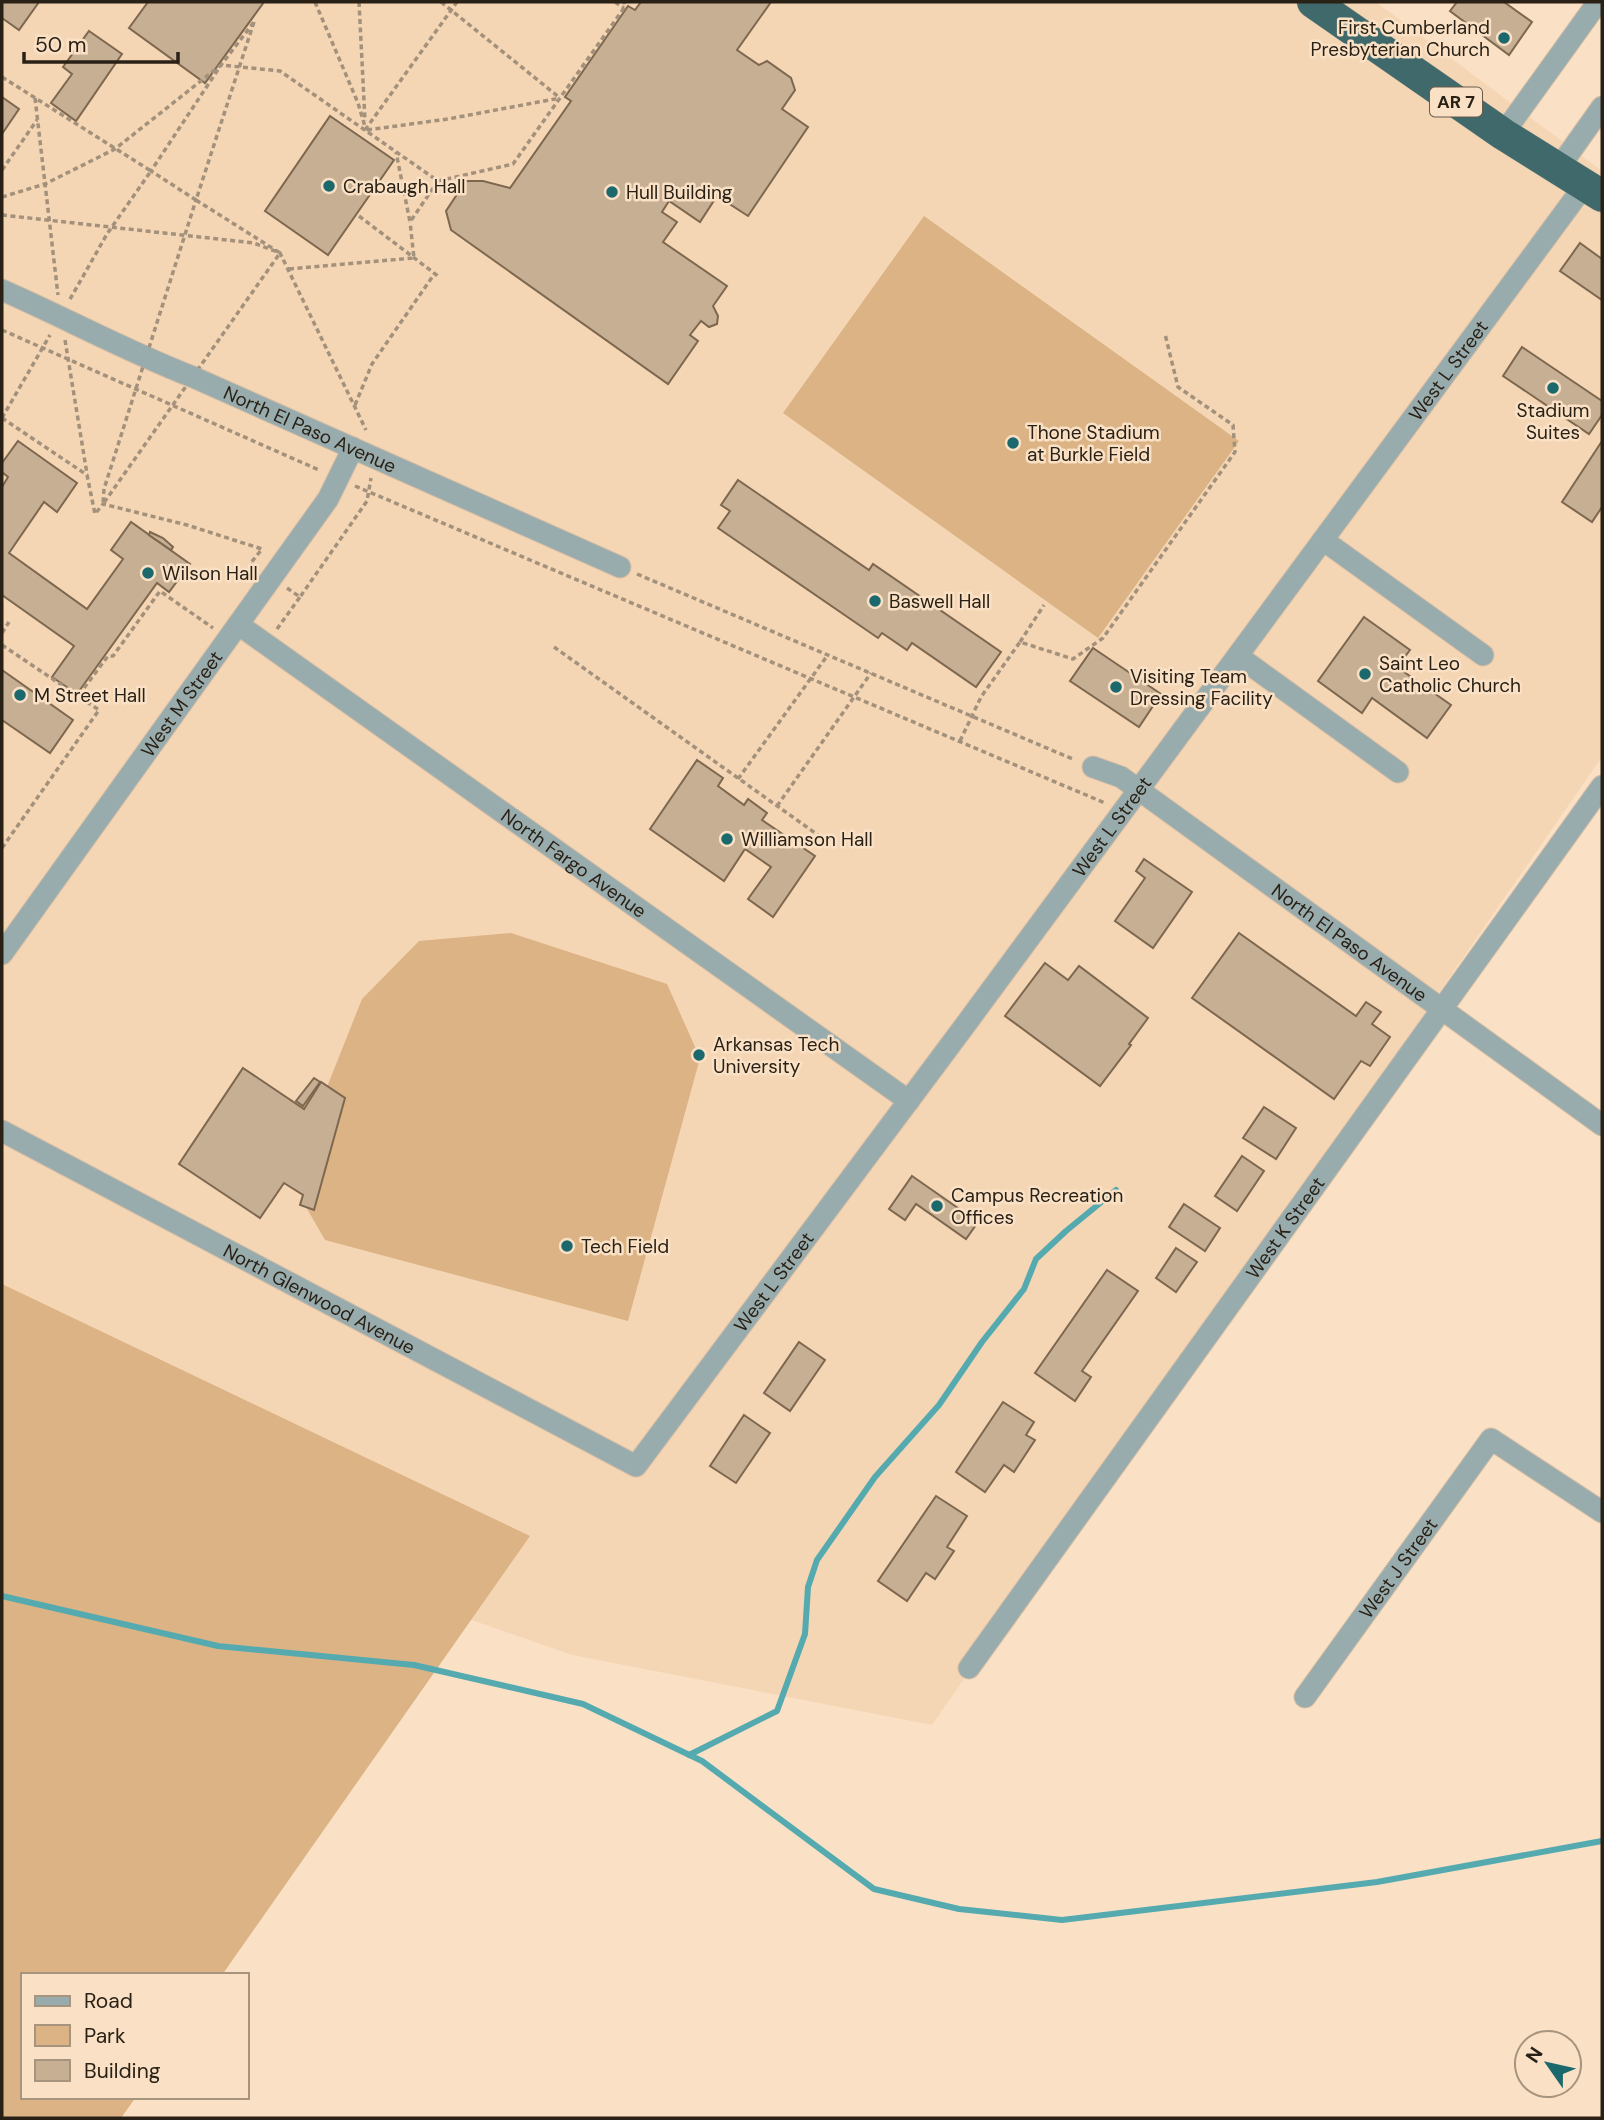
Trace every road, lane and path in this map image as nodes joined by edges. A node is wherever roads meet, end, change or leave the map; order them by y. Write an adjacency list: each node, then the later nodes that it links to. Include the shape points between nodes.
1 (315, 2): 18 (path)
2 (359, 2): 18 (path)
3 (441, 2): 10 (path)
4 (457, 2): 10 (path)
5 (615, 2): 9 (path)
6 (624, 2): 9 (path)
7 (1313, 2): 19 (highway, AR 7)
8 (1598, 2): 19 (street)
9 (624, 8): 14 (path)
10 (452, 9): 14 (path); 18 (path)
11 (221, 65): 12 (path); 12 (path, via 254,22); 20 (path); 24 (path)
12 (239, 68): 18 (path, via 280,71); 29 (path)
13 (2, 77): 15 (path)
14 (560, 98): 18 (path); 25 (path, via 513,164)
15 (36, 99): 17 (path); 20 (path)
16 (1599, 117): 22 (street)
17 (38, 118): 23 (path); 26 (path)
18 (365, 130): 21 (path); 25 (path)
19 (1503, 134): 22 (highway, AR 7)
20 (115, 149): 24 (path); 26 (path)
21 (396, 152): 25 (path); 33 (path)
22 (1558, 169): 27 (highway, AR 7)
23 (2, 170)
24 (151, 172): 29 (path); 34 (path)
25 (438, 181): 33 (path)
26 (45, 184): 28 (path); 32 (path)
27 (1593, 191): 56 (street, West L Street)
28 (2, 197)
29 (197, 200): 35 (path); 36 (path)
30 (2, 215): 32 (path)
31 (359, 216): 37 (path)
32 (49, 220): 34 (path); 40 (path)
33 (410, 222): 37 (path)
34 (113, 227): 35 (path)
35 (186, 235): 36 (path, via 254,243); 43 (path)
36 (280, 253): 38 (path); 45 (path)
37 (414, 258): 38 (path); 48 (path, via 437,275 372,364)
38 (288, 269): 48 (path)
39 (2, 290): 40 (street, North El Paso Avenue)
40 (61, 316): 43 (street, North El Paso Avenue); 44 (path)
41 (2, 330): 44 (path)
42 (1165, 334): 64 (path, via 1178,387 1233,425 1235,452 1103,638 1073,659)
43 (145, 358): 45 (street, North El Paso Avenue); 46 (path)
44 (68, 360): 46 (path); 52 (path)
45 (193, 377): 47 (path); 50 (street, North El Paso Avenue)
46 (135, 390): 47 (path); 55 (path)
47 (172, 406): 53 (path); 55 (path)
48 (354, 406): 51 (path, via 374,446)
49 (2, 418): 52 (path)
50 (352, 449): 51 (street, North El Paso Avenue); 53 (street, West M Street)
51 (375, 459): 54 (path); 57 (street, North El Paso Avenue)
52 (87, 475): 55 (path, via 95,514)
53 (338, 479): 54 (path); 58 (street, West M Street)
54 (368, 492): 59 (path); 72 (path)
55 (103, 504): 58 (path, via 262,548 250,564)
56 (1323, 540): 69 (street); 70 (street, West L Street)
57 (620, 567): 68 (path)
58 (273, 579): 59 (path); 62 (street, West M Street)
59 (300, 597): 65 (path)
60 (1044, 605): 64 (path)
61 (9, 622): 63 (path)
62 (234, 632): 65 (street, North Fargo Avenue); 73 (path, via 160,591); 86 (street, West M Street)
63 (2, 633)
64 (1020, 642): 75 (path)
65 (266, 644): 88 (street, North Fargo Avenue)
66 (2, 645): 73 (path)
67 (554, 647): 79 (path)
68 (827, 655): 71 (path); 72 (path)
69 (1483, 655)
70 (1238, 656): 78 (street); 81 (street, West L Street)
71 (871, 673): 74 (path); 75 (path)
72 (810, 678): 74 (path); 79 (path)
73 (78, 696): 85 (path, via 99,710)
74 (856, 697): 76 (path); 82 (path)
75 (972, 716): 76 (path); 77 (path)
76 (960, 741): 83 (path)
77 (1093, 768): 81 (street, North El Paso Avenue, via 1121,777)
78 (1398, 772)
79 (738, 779): 82 (path)
80 (1602, 786): 87 (street, West K Street)
81 (1139, 790): 83 (street, West L Street); 87 (street, North El Paso Avenue)
82 (777, 806): 84 (path)
83 (1123, 810): 88 (street, West L Street)
84 (825, 840)
85 (2, 848)
86 (2, 954)
87 (1440, 1009): 89 (street, North El Paso Avenue); 93 (street, West K Street)
88 (909, 1101): 91 (street, West L Street)
89 (1602, 1125)
90 (2, 1130): 91 (street, North Glenwood Avenue)
91 (636, 1466)
92 (1602, 1512): 94 (street, West J Street, via 1490,1439)
93 (969, 1668)
94 (1305, 1697)

